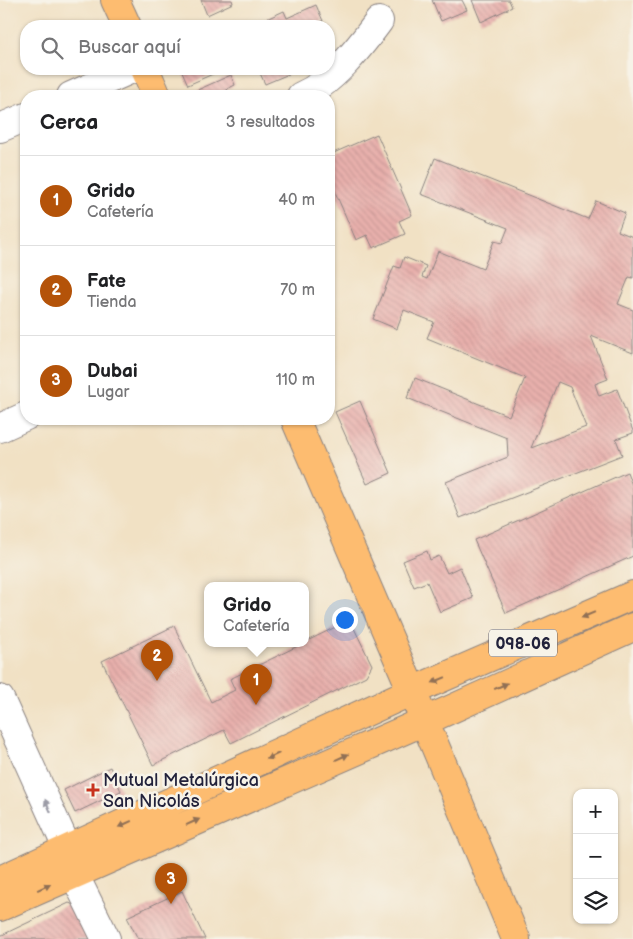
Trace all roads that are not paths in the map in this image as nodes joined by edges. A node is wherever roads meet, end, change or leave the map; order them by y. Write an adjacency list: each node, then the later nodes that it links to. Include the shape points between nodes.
1 (115, 0): 2 (main road)
2 (124, 20)
3 (379, 21): 4 (street, via 349,60)
4 (335, 71)
5 (118, 75): 8 (street)
6 (148, 75): 9 (main road)
7 (331, 75): 10 (street)
8 (85, 90)
9 (154, 90)
10 (312, 90)
11 (20, 120): 12 (street)
12 (0, 128)
13 (20, 419): 15 (street)
14 (298, 425): 18 (main road)
15 (0, 428)
16 (633, 596): 18 (main road, 098-06, one-way to 18)
17 (633, 627): 20 (main road, 098-06, one-way to 17)
18 (412, 691): 20 (main road); 21 (main road, 098-06, one-way to 21)
19 (0, 699): 21 (street, one-way to 19)
20 (425, 721): 21 (main road, 098-06, one-way to 20); 25 (main road)
21 (71, 862): 22 (main road, 098-06); 23 (main road, 098-06, one-way to 21); 24 (street)
22 (0, 880)
23 (0, 907)
24 (106, 939)
25 (516, 939)

